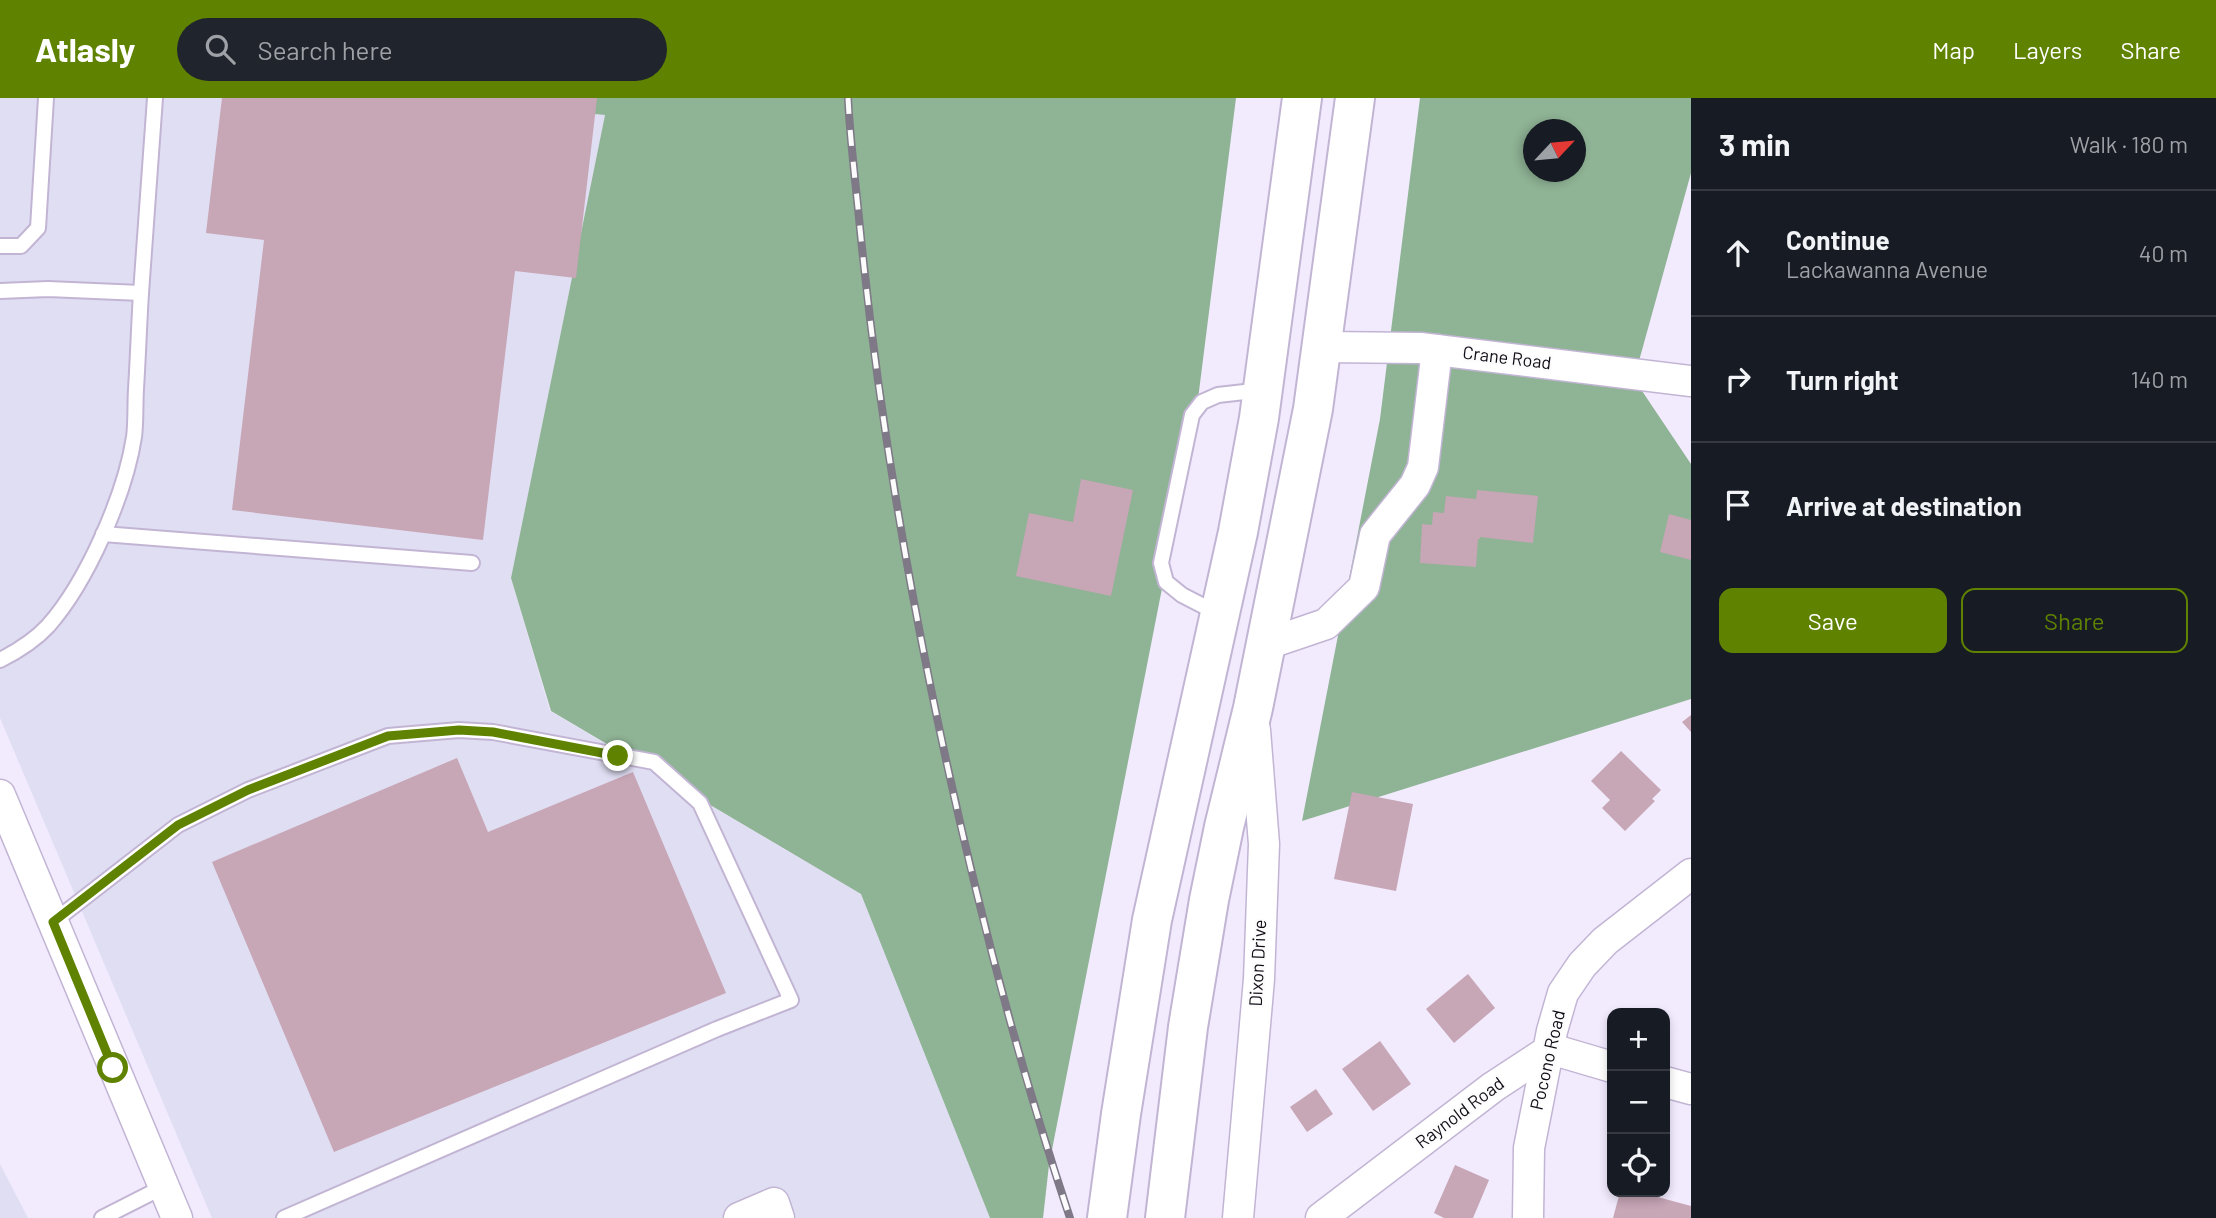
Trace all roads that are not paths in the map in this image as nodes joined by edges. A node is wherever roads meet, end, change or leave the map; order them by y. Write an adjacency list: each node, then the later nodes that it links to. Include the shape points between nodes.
1 (46, 98): 5 (lane, via 38,228 21,246)
2 (155, 98): 7 (lane)
3 (1302, 98): 11 (highway)
4 (1355, 98): 8 (highway)
5 (0, 246)
6 (0, 291): 7 (lane)
7 (141, 293): 12 (lane, via 134,436 126,475)
8 (1322, 347): 9 (street, Crane Road); 15 (highway)
9 (1437, 350): 10 (street, Crane Road); 15 (street, via 1423,467 1415,485 1375,535 1364,587 1326,624)
10 (1691, 381)
11 (1263, 390): 14 (highway); 14 (lane, via 1218,396 1202,402 1192,415 1161,564 1166,582)
12 (103, 534): 13 (lane); 16 (lane, via 62,608 23,648)
13 (472, 563)
14 (1220, 614): 31 (highway, via 1152,920)
15 (1267, 644): 17 (highway)
16 (0, 660)
17 (1253, 708): 32 (highway, via 1209,900); 33 (street, Dixon Drive, via 1264,844 1259,979)
18 (0, 794): 20 (street)
19 (1691, 874): 21 (street, Pocono Road, via 1605,941 1582,965 1563,993)
20 (53, 922): 25 (street); 28 (lane, via 178,825 248,790 388,736 493,732 654,762 700,803 791,1000)
21 (1548, 1051): 22 (street); 34 (street, Raynold Road, via 1493,1087); 35 (street, Pocono Road, via 1529,1148)
22 (1607, 1065)
23 (1670, 1083): 24 (street)
24 (1691, 1089)
25 (163, 1187): 26 (lane); 27 (street)
26 (102, 1218)
27 (177, 1218)
28 (284, 1218)
29 (739, 1218): 30 (street, via 774,1203)
30 (779, 1218)
31 (1107, 1218)
32 (1165, 1218)
33 (1238, 1218)
34 (1321, 1218)
35 (1528, 1218)

